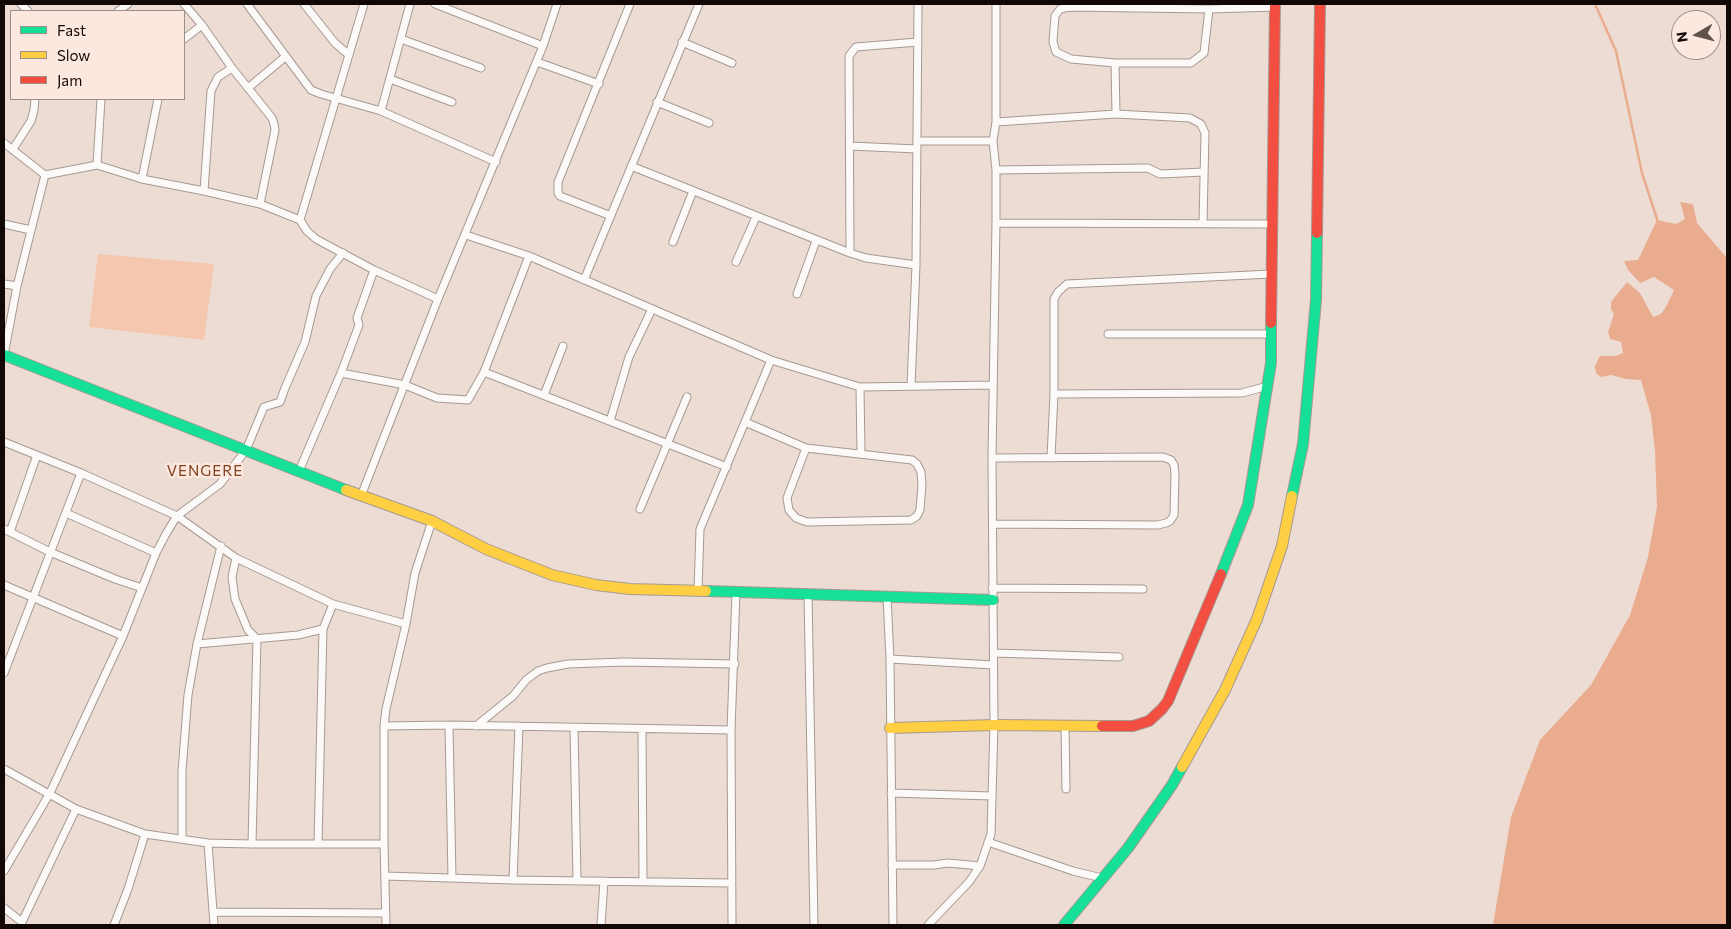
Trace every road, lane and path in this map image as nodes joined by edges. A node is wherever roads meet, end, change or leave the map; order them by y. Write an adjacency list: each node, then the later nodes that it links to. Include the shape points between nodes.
1 (184, 4): 15 (street)
2 (247, 4): 22 (street)
3 (304, 4): 21 (street, via 335,43)
4 (364, 4): 21 (street)
5 (410, 4): 17 (street)
6 (435, 4): 20 (street)
7 (557, 4): 20 (street)
8 (630, 4): 29 (street)
9 (698, 4): 18 (street)
10 (918, 4): 19 (street)
11 (996, 4): 39 (street)
12 (1320, 4): 170 (street, via 1316,300 1303,444 1282,546 1257,619 1225,690 1172,785 1128,848)
13 (1275, 5): 14 (street); 63 (street)
14 (1209, 9): 25 (street, via 1204,53 1197,60 1191,63); 25 (street, via 1060,9 1055,16 1053,42 1056,52 1071,59)
15 (202, 25): 16 (street); 26 (street)
16 (185, 38)
17 (401, 39): 27 (street); 28 (street)
18 (682, 42): 24 (street); 36 (street)
19 (918, 42): 41 (street); 44 (street, via 856,47 852,51 849,56)
20 (543, 46): 23 (street)
21 (349, 55): 31 (street)
22 (285, 57): 30 (street); 31 (street, via 311,90)
23 (537, 62): 29 (street); 47 (street)
24 (732, 63)
25 (1115, 64): 38 (street)
26 (232, 68): 30 (street); 54 (street, via 218,77 211,91)
27 (480, 68)
28 (390, 79): 35 (street); 37 (street)
29 (599, 84): 57 (street, via 558,188 560,196)
30 (248, 88): 56 (street, via 272,118 275,130)
31 (336, 99): 37 (street); 59 (street)
32 (35, 100): 45 (street, via 31,121)
33 (101, 100): 48 (street)
34 (158, 100): 53 (street)
35 (452, 102)
36 (657, 102): 40 (street); 49 (street)
37 (381, 111): 47 (street)
38 (1116, 114): 39 (street); 51 (street, via 1190,118 1201,124 1205,133)
39 (996, 122): 42 (street)
40 (709, 123)
41 (918, 141): 42 (street); 46 (street)
42 (993, 141): 50 (street)
43 (4, 142): 45 (street)
44 (850, 146): 46 (street); 69 (street)
45 (13, 149): 52 (street)
46 (918, 149): 72 (street)
47 (496, 162): 65 (street)
48 (97, 164): 52 (street); 53 (street)
49 (631, 166): 55 (street); 57 (street)
50 (996, 170): 51 (street, via 1148,168 1160,174); 60 (street)
51 (1204, 172): 61 (street)
52 (46, 175): 64 (street)
53 (142, 179): 54 (street)
54 (204, 190): 56 (street)
55 (692, 191): 58 (street); 67 (street)
56 (260, 204): 59 (street)
57 (610, 216): 75 (street)
58 (756, 216): 66 (street); 71 (street)
59 (300, 220): 68 (street, via 316,239)
60 (996, 223): 61 (street); 89 (street)
61 (1203, 223): 63 (street)
62 (4, 224): 64 (street)
63 (1272, 224): 74 (street)
64 (31, 230): 77 (street)
65 (466, 235): 70 (street); 79 (street)
66 (816, 241): 69 (street); 78 (street)
67 (673, 242)
68 (343, 253): 73 (street); 101 (street, via 316,296 306,342 280,402 264,407)
69 (850, 253): 72 (street)
70 (529, 256): 75 (street); 86 (street)
71 (736, 262)
72 (916, 265): 90 (street)
73 (374, 270): 79 (street); 87 (street)
74 (1271, 274): 82 (street); 93 (street, via 1067,284 1054,299)
75 (584, 280): 80 (street)
76 (4, 284): 77 (street)
77 (17, 286): 84 (street)
78 (797, 294)
79 (438, 299): 88 (street)
80 (652, 309): 85 (street); 96 (street, via 629,357)
81 (1108, 334): 82 (street)
82 (1270, 334): 91 (street)
83 (563, 346): 94 (street)
84 (4, 356): 101 (street)
85 (771, 360): 92 (street); 97 (street)
86 (484, 372): 88 (street, via 468,400 437,398); 94 (street)
87 (341, 373): 88 (street); 107 (street)
88 (405, 385): 109 (street)
89 (993, 385): 90 (street); 104 (street)
90 (911, 386): 92 (street)
91 (1268, 386): 93 (street, via 1242,393); 147 (street, via 1248,505 1168,701 1149,721 1133,726)
92 (860, 387): 102 (street)
93 (1054, 394): 105 (street)
94 (544, 395): 96 (street)
95 (687, 396): 99 (street)
96 (610, 421): 99 (street)
97 (745, 422): 100 (street); 106 (street)
98 (4, 442): 103 (street)
99 (667, 443): 106 (street); 110 (street)
100 (806, 448): 102 (street); 102 (street, via 787,498 789,510 796,518 807,522 911,520 917,516 922,485 917,464 912,460)
101 (246, 450): 107 (street); 112 (street, via 220,484)
102 (861, 454)
103 (38, 456): 108 (street); 115 (street)
104 (992, 458): 105 (street); 114 (street)
105 (1051, 458): 114 (street, via 1163,456 1174,465 1176,474 1174,515 1170,521 1158,525)
106 (727, 467): 124 (street, via 700,529)
107 (299, 471): 109 (street)
108 (81, 473): 111 (street); 112 (street)
109 (361, 496): 113 (street)
110 (640, 509)
111 (66, 513): 117 (street); 118 (street)
112 (177, 516): 116 (street); 118 (street)
113 (432, 520): 124 (street, via 486,549 552,575 630,589); 131 (street, via 415,573)
114 (993, 524): 122 (street)
115 (7, 530): 117 (street)
116 (221, 546): 119 (street); 135 (street)
117 (50, 552): 121 (street); 128 (street)
118 (156, 553): 121 (street)
119 (236, 558): 130 (street); 134 (street, via 232,577 234,599 248,630)
120 (4, 585): 128 (street)
121 (142, 588): 133 (street)
122 (992, 588): 123 (street); 129 (street)
123 (1143, 589)
124 (698, 590): 125 (street)
125 (736, 593): 126 (street); 139 (street)
126 (808, 595): 127 (street); 184 (street)
127 (887, 596): 129 (street); 138 (street)
128 (33, 597): 133 (street); 141 (street)
129 (992, 600): 136 (street)
130 (333, 604): 131 (street); 132 (street)
131 (406, 624): 144 (street)
132 (323, 629): 134 (street); 163 (street)
133 (123, 636): 154 (street)
134 (257, 639): 135 (street); 162 (street)
135 (197, 644): 159 (street, via 185,725)
136 (994, 653): 137 (street); 140 (street)
137 (1119, 657)
138 (890, 659): 140 (street); 149 (street)
139 (735, 664): 145 (street, via 624,662 568,664 538,670); 151 (street)
140 (993, 665): 143 (street)
141 (4, 673)
142 (449, 725): 144 (street); 145 (street); 169 (street)
143 (994, 725): 147 (street); 149 (street); 156 (street)
144 (384, 726): 164 (street)
145 (476, 726): 146 (street)
146 (519, 726): 148 (street); 171 (street)
147 (1066, 726): 153 (street)
148 (574, 728): 150 (street); 172 (street)
149 (890, 728): 155 (street)
150 (642, 729): 151 (street); 174 (street)
151 (731, 730): 175 (street)
152 (4, 769): 154 (street)
153 (1066, 789)
154 (50, 793): 157 (street); 167 (street)
155 (891, 793): 156 (street); 165 (street)
156 (992, 796): 160 (street)
157 (76, 809): 158 (street); 176 (street, via 22,922)
158 (145, 834): 159 (street); 179 (street)
159 (182, 839): 161 (street)
160 (988, 842): 166 (street); 170 (street)
161 (208, 843): 162 (street); 177 (street)
162 (252, 844): 163 (street)
163 (318, 844): 164 (street)
164 (384, 844): 168 (street)
165 (892, 865): 166 (street, via 948,862); 185 (street)
166 (980, 866): 186 (street)
167 (4, 871)
168 (385, 876): 169 (street); 178 (street)
169 (452, 878): 171 (street)
170 (1102, 878): 187 (street)
171 (513, 880): 172 (street)
172 (577, 880): 173 (street)
173 (604, 881): 174 (street); 182 (street)
174 (643, 881): 175 (street)
175 (731, 883): 183 (street)
176 (4, 908)
177 (214, 912): 178 (street); 180 (street)
178 (386, 913): 181 (street)
179 (114, 925)
180 (214, 925)
181 (386, 925)
182 (601, 925)
183 (732, 925)
184 (814, 925)
185 (893, 925)
186 (928, 925)
187 (1064, 925)

